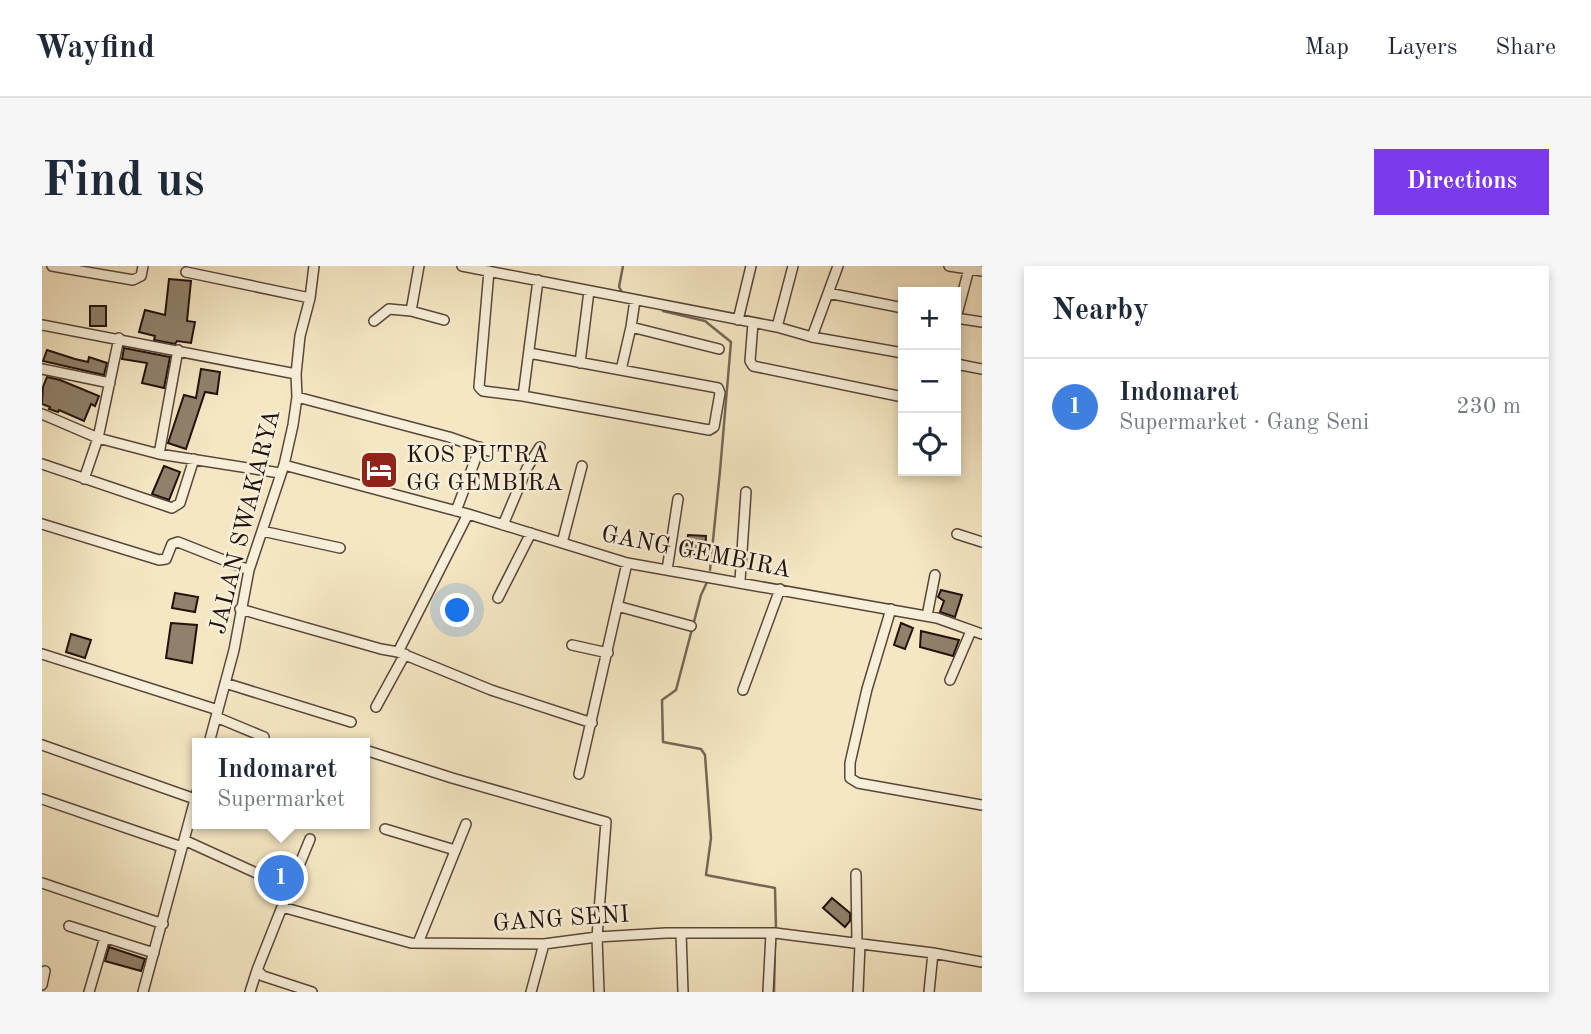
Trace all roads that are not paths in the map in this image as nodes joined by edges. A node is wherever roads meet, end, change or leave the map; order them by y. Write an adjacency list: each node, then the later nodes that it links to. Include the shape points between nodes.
1 (52, 266): 2 (street, via 133,280 141,276)
2 (143, 266)
3 (314, 266): 17 (street, JALAN SWAKARYA)
4 (419, 266): 21 (street)
5 (462, 266): 11 (street)
6 (751, 266): 24 (street)
7 (793, 266): 30 (street)
8 (838, 266): 16 (street)
9 (949, 266): 10 (street)
10 (969, 269): 12 (street); 18 (street)
11 (489, 271): 14 (street); 44 (street, via 479,387)
12 (982, 271)
13 (186, 272): 17 (street)
14 (538, 280): 15 (street); 36 (street)
15 (589, 291): 19 (street); 37 (street)
16 (828, 293): 20 (street); 31 (street)
17 (310, 298): 42 (street, JALAN SWAKARYA)
18 (961, 299)
19 (635, 300): 24 (street); 29 (street)
20 (898, 307)
21 (411, 311): 23 (street); 25 (street, via 389,309)
22 (961, 319): 26 (street)
23 (444, 320)
24 (738, 320): 27 (street)
25 (374, 321)
26 (982, 322)
27 (752, 323): 30 (street); 45 (street, via 752,366)
28 (42, 325): 32 (street)
29 (631, 327): 33 (street); 41 (street)
30 (777, 327): 31 (street)
31 (812, 337): 35 (street)
32 (119, 338): 34 (street); 43 (street)
33 (719, 349)
34 (178, 350): 42 (street); 50 (street)
35 (898, 352)
36 (528, 354): 37 (street); 44 (street)
37 (580, 363): 41 (street)
38 (961, 364): 40 (street)
39 (42, 369): 43 (street)
40 (982, 369)
41 (621, 370): 44 (street, via 718,388 714,427 709,430)
42 (296, 374): 46 (street, JALAN SWAKARYA)
43 (110, 383): 48 (street)
44 (523, 396)
45 (898, 396)
46 (297, 397): 54 (street, JALAN SWAKARYA); 58 (street, via 484,449)
47 (42, 414): 48 (street, GANG GEMBIRA)
48 (99, 438): 50 (street, GANG GEMBIRA); 55 (street)
49 (540, 447): 61 (street)
50 (159, 454): 51 (street, GANG GEMBIRA)
51 (194, 459): 54 (street, GANG GEMBIRA); 55 (street, via 180,503 172,508)
52 (42, 464): 55 (street)
53 (582, 466): 66 (street)
54 (282, 469): 58 (street, GANG GEMBIRA); 62 (street, JALAN SWAKARYA)
55 (84, 479)
56 (746, 492): 72 (street)
57 (678, 499): 70 (street)
58 (456, 511): 59 (street, GANG GEMBIRA)
59 (468, 514): 61 (street, GANG GEMBIRA); 83 (street)
60 (42, 524): 69 (street, via 159,559 166,559 172,544 178,542)
61 (503, 525): 63 (street, GANG GEMBIRA)
62 (262, 531): 67 (street); 69 (street, JALAN SWAKARYA)
63 (531, 533): 66 (street, GANG GEMBIRA); 74 (street)
64 (957, 534): 65 (street)
65 (982, 542)
66 (562, 543): 68 (street, GANG GEMBIRA)
67 (341, 548)
68 (626, 563): 70 (street, GANG GEMBIRA); 75 (street)
69 (249, 570): 76 (street, JALAN SWAKARYA)
70 (667, 570): 72 (street, GANG GEMBIRA)
71 (935, 575): 78 (street)
72 (740, 582): 73 (street, GANG GEMBIRA)
73 (780, 589): 77 (street, GANG GEMBIRA); 88 (street)
74 (498, 598)
75 (617, 606): 79 (street); 84 (street)
76 (240, 609): 83 (street); 87 (street, JALAN SWAKARYA)
77 (891, 609): 78 (street, GANG GEMBIRA); 100 (street, via 867,689 850,778)
78 (927, 616): 80 (street, GANG GEMBIRA)
79 (691, 626)
80 (971, 631): 81 (street, GANG GEMBIRA); 86 (street)
81 (982, 634)
82 (572, 645): 84 (street)
83 (402, 653): 89 (street); 92 (street, via 491,690)
84 (608, 653): 92 (street)
85 (42, 654): 90 (street)
86 (950, 680)
87 (225, 682): 90 (street, JALAN SWAKARYA); 91 (street)
88 (743, 690)
89 (376, 707)
90 (217, 714): 93 (street); 94 (street, JALAN SWAKARYA)
91 (351, 722)
92 (592, 723): 97 (street)
93 (264, 737)
94 (210, 738)
95 (42, 745): 98 (street)
96 (370, 752): 116 (street, via 606,822)
97 (579, 775)
98 (192, 795)
99 (42, 799): 105 (street)
100 (982, 805)
101 (192, 811): 105 (street)
102 (466, 824): 106 (street)
103 (385, 829): 106 (street)
104 (310, 839): 109 (street)
105 (183, 844): 109 (street); 111 (street)
106 (455, 850): 117 (street)
107 (856, 874): 118 (street)
108 (42, 883): 111 (street)
109 (289, 888): 110 (street)
110 (282, 907): 117 (street, GANG SENI); 123 (street)
111 (163, 924): 120 (street)
112 (69, 926): 115 (street)
113 (681, 933): 114 (street, GANG SENI); 116 (street, GANG SENI); 132 (street)
114 (771, 933): 118 (street, GANG SENI); 133 (street)
115 (104, 937): 120 (street); 126 (street)
116 (597, 937): 119 (street, GANG SENI); 131 (street)
117 (418, 943): 119 (street, GANG SENI)
118 (859, 943): 121 (street, GANG SENI); 134 (street)
119 (544, 944): 130 (street)
120 (154, 953): 127 (street)
121 (933, 953): 122 (street, GANG SENI); 135 (street)
122 (982, 962)
123 (257, 970): 128 (street); 129 (street)
124 (45, 971): 125 (street)
125 (42, 985)
126 (89, 992)
127 (143, 992)
128 (250, 992)
129 (312, 992)
130 (531, 992)
131 (599, 992)
132 (682, 992)
133 (768, 992)
134 (858, 992)
135 (929, 992)

